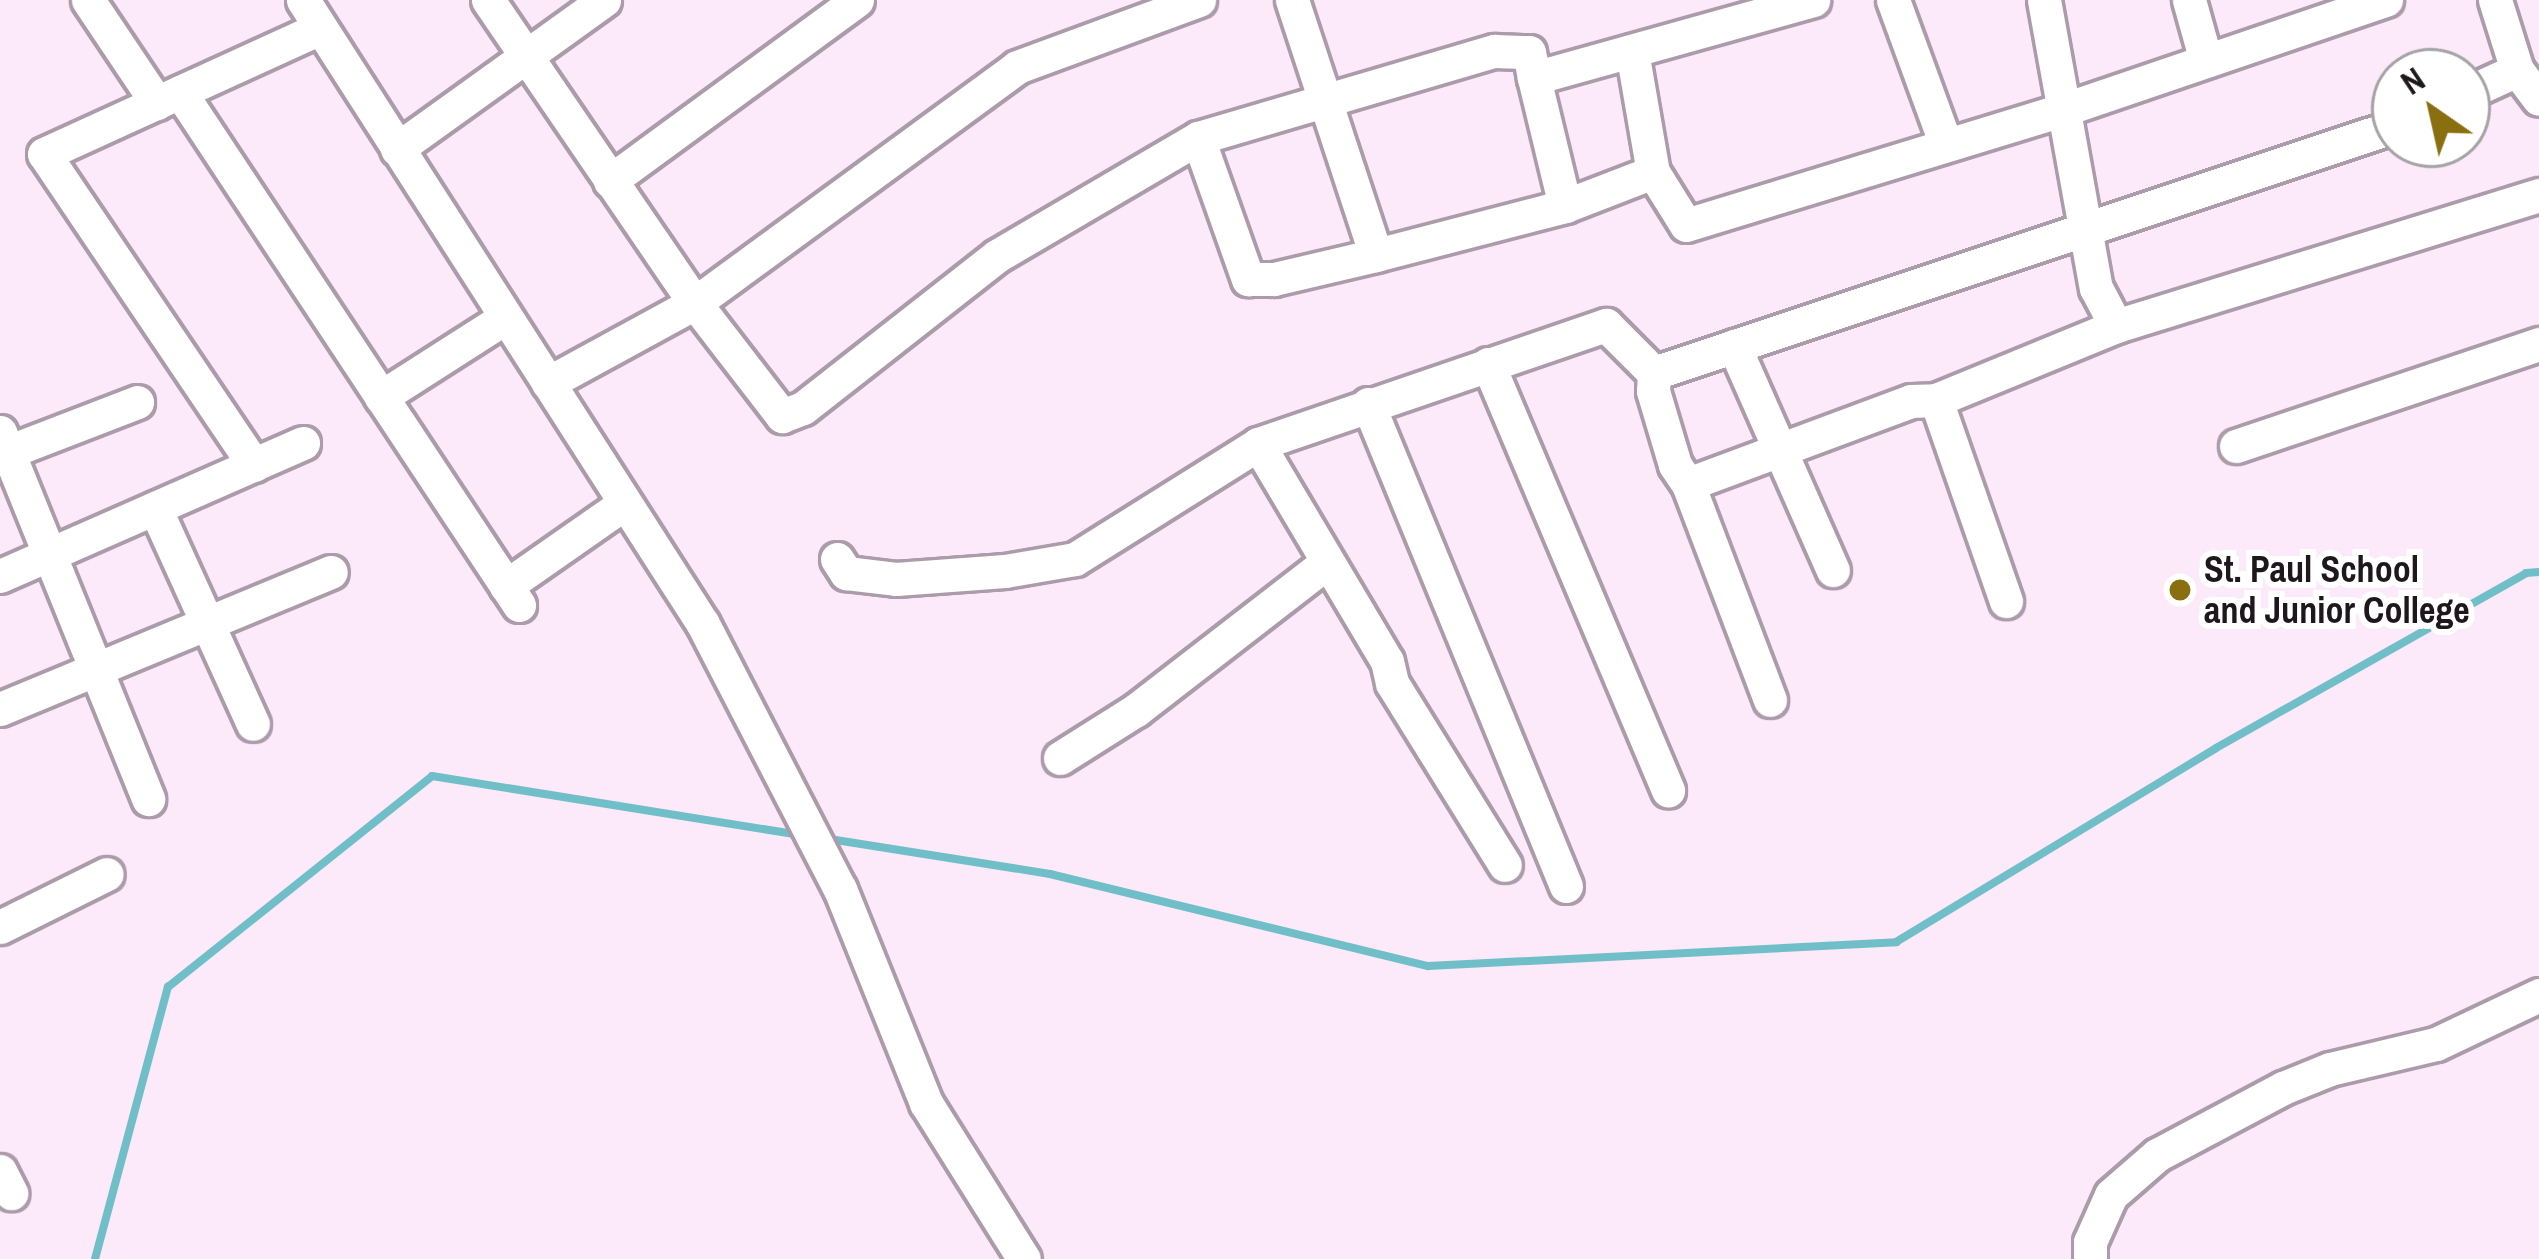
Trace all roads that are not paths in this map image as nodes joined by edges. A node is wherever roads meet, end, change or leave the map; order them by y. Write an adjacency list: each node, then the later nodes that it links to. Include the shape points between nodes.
1 (88, 0): 21 (street)
2 (488, 0): 16 (street)
3 (604, 0): 16 (street)
4 (857, 0): 30 (street)
5 (1199, 0): 13 (street)
6 (1292, 0): 23 (street)
7 (1813, 0): 15 (street)
8 (1893, 0): 27 (street)
9 (2044, 0): 24 (street)
10 (2189, 0): 17 (street)
11 (2386, 0): 17 (street)
12 (2495, 0): 18 (street)
13 (1147, 8): 35 (street, via 1017,67)
14 (311, 14): 21 (street); 28 (street)
15 (1631, 51): 19 (street); 29 (street)
16 (526, 61): 28 (street); 30 (street)
17 (2206, 61): 24 (street)
18 (2517, 70): 20 (street); 22 (street)
19 (1534, 78): 23 (street, via 1529,52 1494,51); 32 (street)
20 (2491, 82)
21 (168, 97): 43 (street); 52 (street, via 44,154)
22 (2539, 99)
23 (1327, 104): 26 (street); 34 (street)
24 (2064, 109): 27 (street); 33 (street)
25 (2371, 134): 33 (street)
26 (1198, 138): 34 (street, via 1248,279); 35 (street, via 998,256 803,408 782,416)
27 (1946, 146): 29 (street, via 1686,225)
28 (397, 149): 36 (street)
29 (1653, 172): 32 (street)
30 (610, 181): 35 (street)
31 (2539, 195): 37 (street)
32 (1565, 206): 34 (street)
33 (2086, 230): 37 (street, via 2096,288); 39 (street)
34 (1376, 255)
35 (695, 303): 42 (street)
36 (506, 317): 42 (street); 43 (street)
37 (2116, 326): 44 (street)
38 (2539, 344): 50 (street)
39 (1735, 346): 41 (street); 51 (street)
40 (1488, 364): 41 (street, via 1606,325); 46 (street); 69 (street)
41 (1654, 373): 53 (street, via 1653,391)
42 (548, 383): 54 (street)
43 (381, 397): 54 (street, via 513,596)
44 (1936, 400): 51 (street, via 1911,401); 62 (street)
45 (137, 402): 49 (street)
46 (1368, 404): 48 (street); 73 (street)
47 (303, 443): 52 (street)
48 (1258, 444): 57 (street, via 1075,559 896,580 846,573); 58 (street)
49 (3, 446): 56 (street)
50 (2236, 446)
51 (1780, 447): 53 (street); 59 (street)
52 (254, 465): 55 (street)
53 (1688, 484): 65 (street)
54 (625, 502): 76 (street, via 703,624 806,819 926,1103)
55 (155, 508): 56 (street); 63 (street)
56 (49, 555): 61 (street); 64 (street)
57 (837, 559)
58 (1326, 563): 68 (street, via 1136,710); 71 (street)
59 (1832, 570)
60 (332, 572): 63 (street)
61 (0, 576)
62 (2006, 602)
63 (207, 623): 64 (street); 67 (street)
64 (96, 670): 66 (street); 70 (street)
65 (1770, 700)
66 (0, 710)
67 (253, 724)
68 (1060, 758)
69 (1668, 791)
70 (148, 799)
71 (1505, 865)
72 (106, 874): 74 (street)
73 (1566, 886)
74 (0, 927)
75 (2539, 995): 77 (street, via 2436,1043 2299,1082 2157,1155 2111,1195)
76 (1024, 1259)
77 (2090, 1259)

